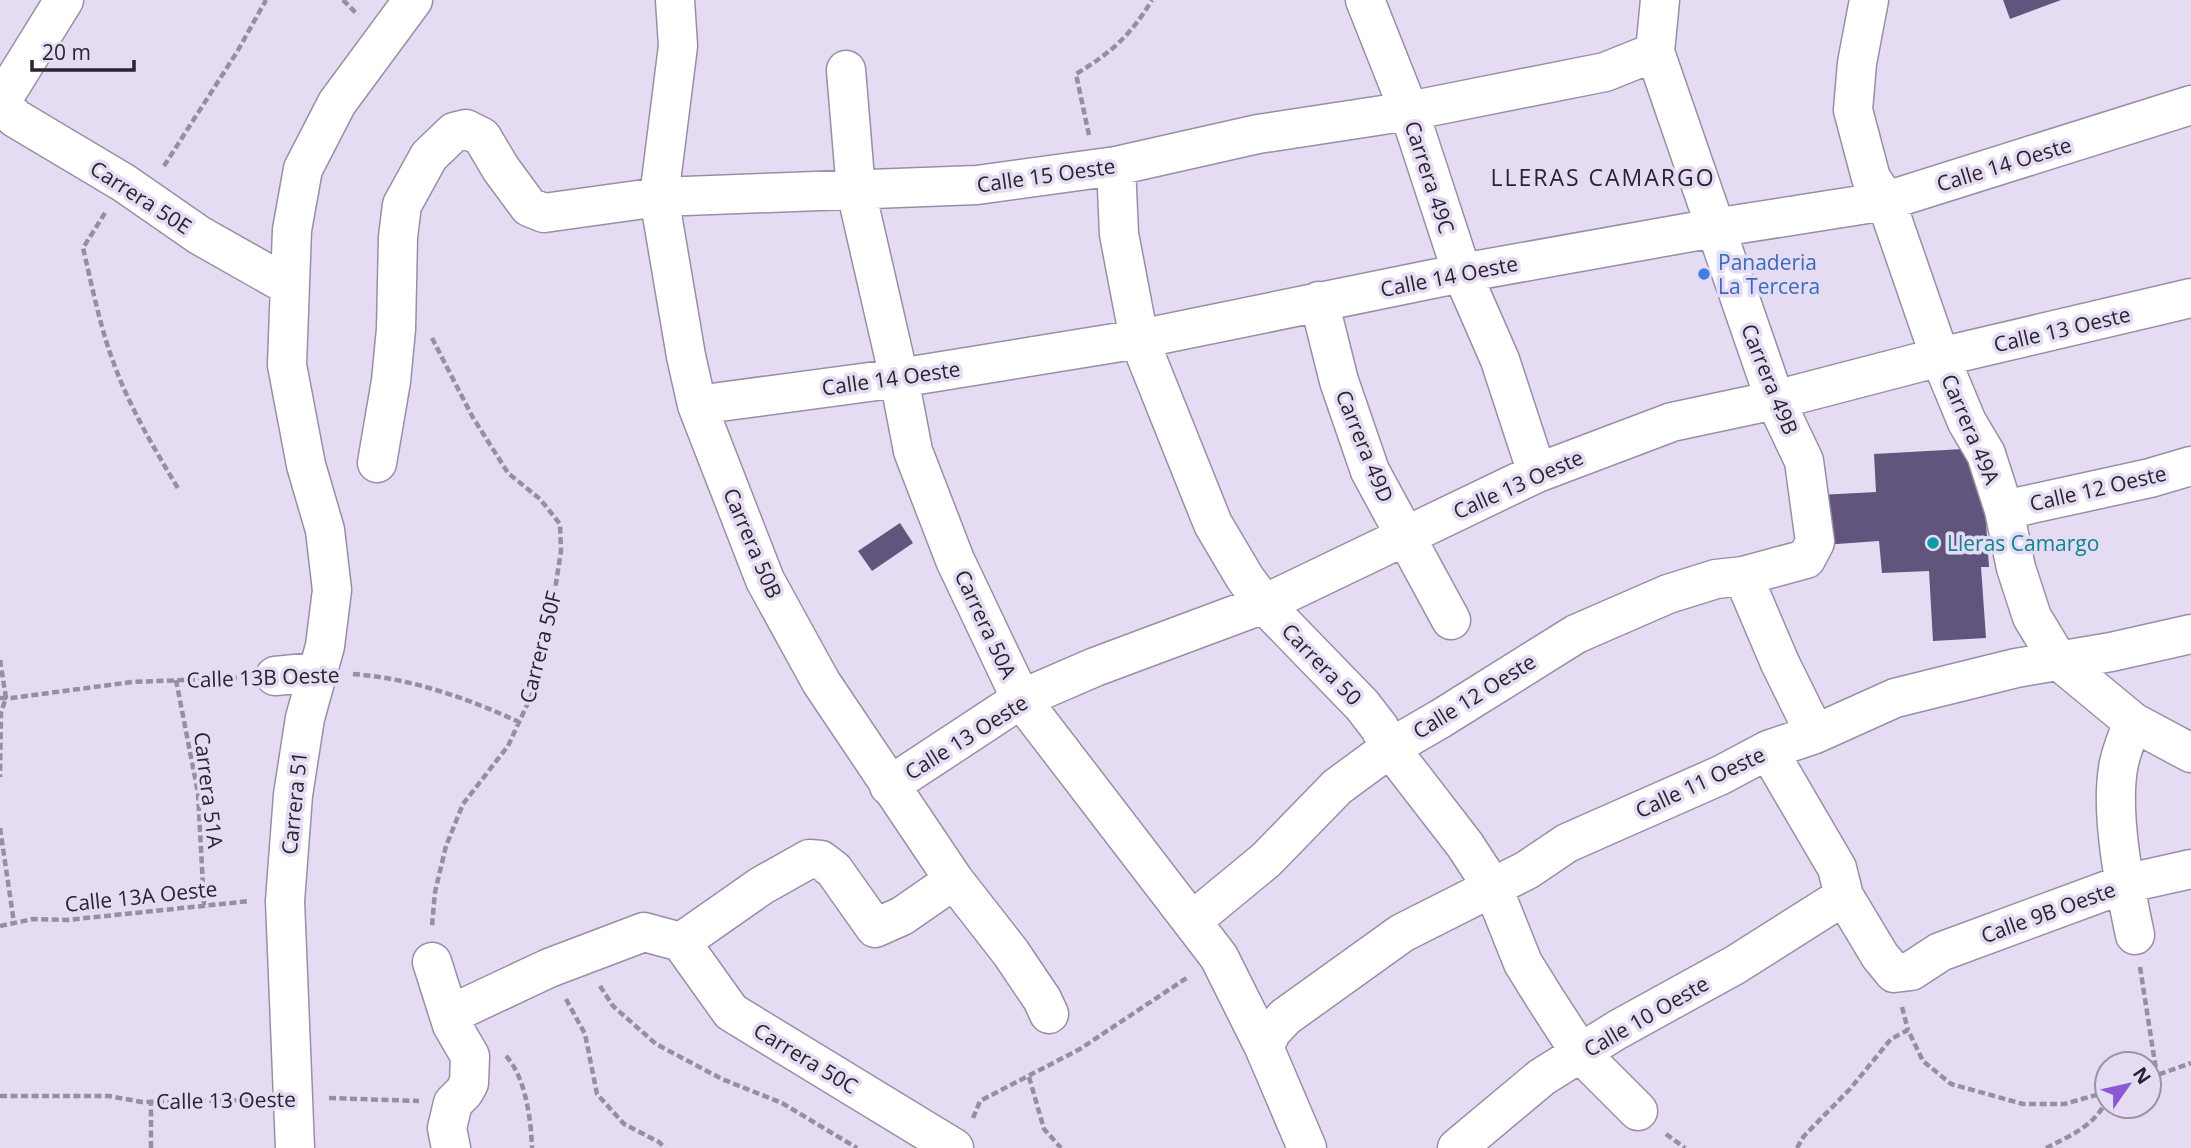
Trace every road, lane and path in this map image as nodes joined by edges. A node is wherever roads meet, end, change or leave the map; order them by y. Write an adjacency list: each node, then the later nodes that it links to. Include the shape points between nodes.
1 (64, 0): 14 (street, Carrera 50E, via 4,97 7,109)
2 (266, 0): 14 (path, via 237,52)
3 (413, 0): 20 (street, Carrera 51, via 337,103 303,169 292,230)
4 (675, 0): 16 (street, Carrera 50B, via 678,46)
5 (1152, 0): 13 (path, via 1136,26 1106,55 1076,74 1085,123)
6 (1365, 0): 12 (street, Carrera 49C)
7 (1660, 0): 9 (street, Carrera 49B)
8 (1870, 0): 17 (street, Carrera 49A, via 1853,110 1871,178)
9 (1655, 52): 12 (street, Calle 15 Oeste, via 1605,72); 18 (street, Carrera 49B)
10 (846, 69): 15 (street, Carrera 50A)
11 (2191, 105): 17 (street, Calle 14 Oeste)
12 (1409, 111): 13 (street, Calle 15 Oeste, via 1258,134); 19 (street, Carrera 49C)
13 (1107, 167): 15 (street, Calle 15 Oeste, via 977,185); 24 (street, Carrera 50)
14 (134, 191): 20 (street, Carrera 50E, via 199,235); 32 (path, via 83,248 113,364)
15 (856, 191): 16 (street, Calle 15 Oeste); 26 (street, Carrera 50A)
16 (659, 197): 28 (street, Carrera 50B); 29 (street, Calle 15 Oeste, via 544,213 529,207 482,137 466,129 454,132 429,156 402,205 391,382)
17 (1886, 201): 18 (street, Calle 14 Oeste); 25 (street, Carrera 49A)
18 (1714, 228): 19 (street, Calle 14 Oeste); 27 (street, Carrera 49B)
19 (1462, 274): 22 (street, Calle 14 Oeste); 31 (street, Carrera 49C, via 1500,360)
20 (289, 286): 42 (street, Carrera 51, via 288,365 306,465 325,530 332,590 326,646)
21 (2191, 298): 25 (street, Calle 13 Oeste)
22 (1319, 301): 24 (street, Calle 14 Oeste); 34 (street, Carrera 49D, via 1339,381 1370,471)
23 (431, 336): 47 (path, Carrera 50F, via 508,473 540,499 560,524 561,551 552,609 533,692)
24 (1139, 339): 26 (street, Calle 14 Oeste); 37 (street, Carrera 50, via 1213,524)
25 (1940, 357): 27 (street, Calle 13 Oeste); 33 (street, Carrera 49A, via 1986,454)
26 (899, 378): 28 (street, Calle 14 Oeste); 46 (street, Carrera 50A, via 913,451 955,560)
27 (1775, 400): 31 (street, Calle 13 Oeste, via 1672,422); 35 (street, Carrera 49B, via 1804,461 1815,542)
28 (697, 405): 54 (street, Carrera 50B, via 765,580 821,682)
29 (377, 463)
30 (2191, 466): 33 (street, Calle 12 Oeste)
31 (1537, 473): 34 (street, Calle 13 Oeste)
32 (179, 490)
33 (2004, 510): 41 (street, Carrera 49A, via 2032,617)
34 (1403, 536): 37 (street, Calle 13 Oeste); 38 (street, Carrera 49D)
35 (1806, 559): 36 (street, Calle 12 Oeste)
36 (1743, 576): 49 (street); 50 (street, Calle 12 Oeste, via 1668,594 1576,634 1482,684 1440,719)
37 (1264, 604): 46 (street, Calle 13 Oeste); 50 (street, Carrera 50, via 1343,683)
38 (1451, 620)
39 (2191, 634): 41 (street, Calle 11 Oeste)
40 (0, 660): 45 (path)
41 (2058, 660): 48 (street, Carrera 49A); 49 (street, Calle 11 Oeste, via 1895,698)
42 (316, 671): 43 (street, Calle 13B Oeste); 47 (path, Calle 13B Oeste, via 378,676 473,700); 61 (street, Carrera 51, via 293,795)
43 (275, 676): 44 (path, Calle 13B Oeste)
44 (176, 680): 45 (path, Calle 13B Oeste); 62 (path, Carrera 51A, via 198,793)
45 (3, 698): 53 (path)
46 (1021, 699): 54 (street, Calle 13 Oeste); 63 (street, Carrera 50A)
47 (519, 722): 69 (path, Carrera 50F, via 508,746 463,804 446,846 435,892)
48 (2133, 722): 52 (street, Carrera 49A); 58 (street, via 2119,764 2117,808)
49 (1815, 734): 51 (street, Calle 11 Oeste)
50 (1390, 748): 59 (street, Carrera 50); 63 (street, Calle 12 Oeste, via 1337,787 1266,860)
51 (1768, 750): 59 (street, Calle 11 Oeste, via 1567,843); 60 (street, via 1836,868)
52 (2191, 753)
53 (0, 777)
54 (889, 786): 57 (street, Carrera 50B)
55 (0, 828): 64 (path)
56 (2191, 869): 58 (street, Calle 9B Oeste)
57 (954, 880): 67 (street, via 876,928 834,870 821,860 809,859); 71 (street, Carrera 50B, via 1011,953)
58 (2124, 884): 60 (street, Calle 9B Oeste, via 1940,952 1911,971 1894,973); 66 (street)
59 (1493, 888): 73 (street, Calle 11 Oeste, via 1402,933 1356,963 1285,1017); 76 (street, Carrera 50, via 1523,963)
60 (1844, 896): 76 (street, Calle 10 Oeste)
61 (285, 901): 62 (path, Calle 13A Oeste); 82 (street, Carrera 51)
62 (204, 905): 64 (path, Calle 13A Oeste)
63 (1192, 921): 68 (street, Carrera 50A)
64 (14, 923): 65 (path, Calle 13A Oeste)
65 (0, 926)
66 (2135, 935): 74 (path)
67 (681, 942): 70 (street, via 644,932); 87 (street, Carrera 50C, via 732,1012)
68 (1219, 957): 73 (street, Carrera 50A); 79 (path, via 1080,1049)
69 (432, 961): 72 (street)
70 (564, 962): 72 (street); 92 (path, via 597,1094 624,1124); 93 (path, via 656,1044 722,1079 782,1103)
71 (1049, 1014)
72 (449, 1015): 84 (street, via 470,1056 469,1083)
73 (1264, 1047): 95 (street, Carrera 50A)
74 (2153, 1050)
75 (504, 1053): 91 (path, via 523,1091)
76 (1581, 1054): 85 (street, Carrera 50); 96 (street, Calle 10 Oeste, via 1542,1077)
77 (2191, 1063): 78 (path)
78 (2163, 1074)
79 (1029, 1077): 87 (path, via 980,1101); 94 (path, via 1044,1129)
80 (0, 1096): 83 (path, Calle 13 Oeste, via 109,1096)
81 (2093, 1096): 97 (path, via 2064,1104 2023,1104 1951,1084 1923,1061 1908,1030 1891,1039)
82 (293, 1099): 83 (path, Calle 13 Oeste); 84 (path, Calle 13 Oeste); 89 (street, Carrera 51)
83 (152, 1101): 88 (path)
84 (453, 1103): 90 (street, via 447,1128)
85 (1638, 1111)
86 (2093, 1119): 98 (path)
87 (962, 1136)
88 (151, 1148)
89 (296, 1148)
90 (452, 1148)
91 (532, 1148)
92 (665, 1148)
93 (857, 1148)
94 (1061, 1148)
95 (1307, 1148)
96 (1457, 1148)
97 (1797, 1148)
98 (2046, 1148)

